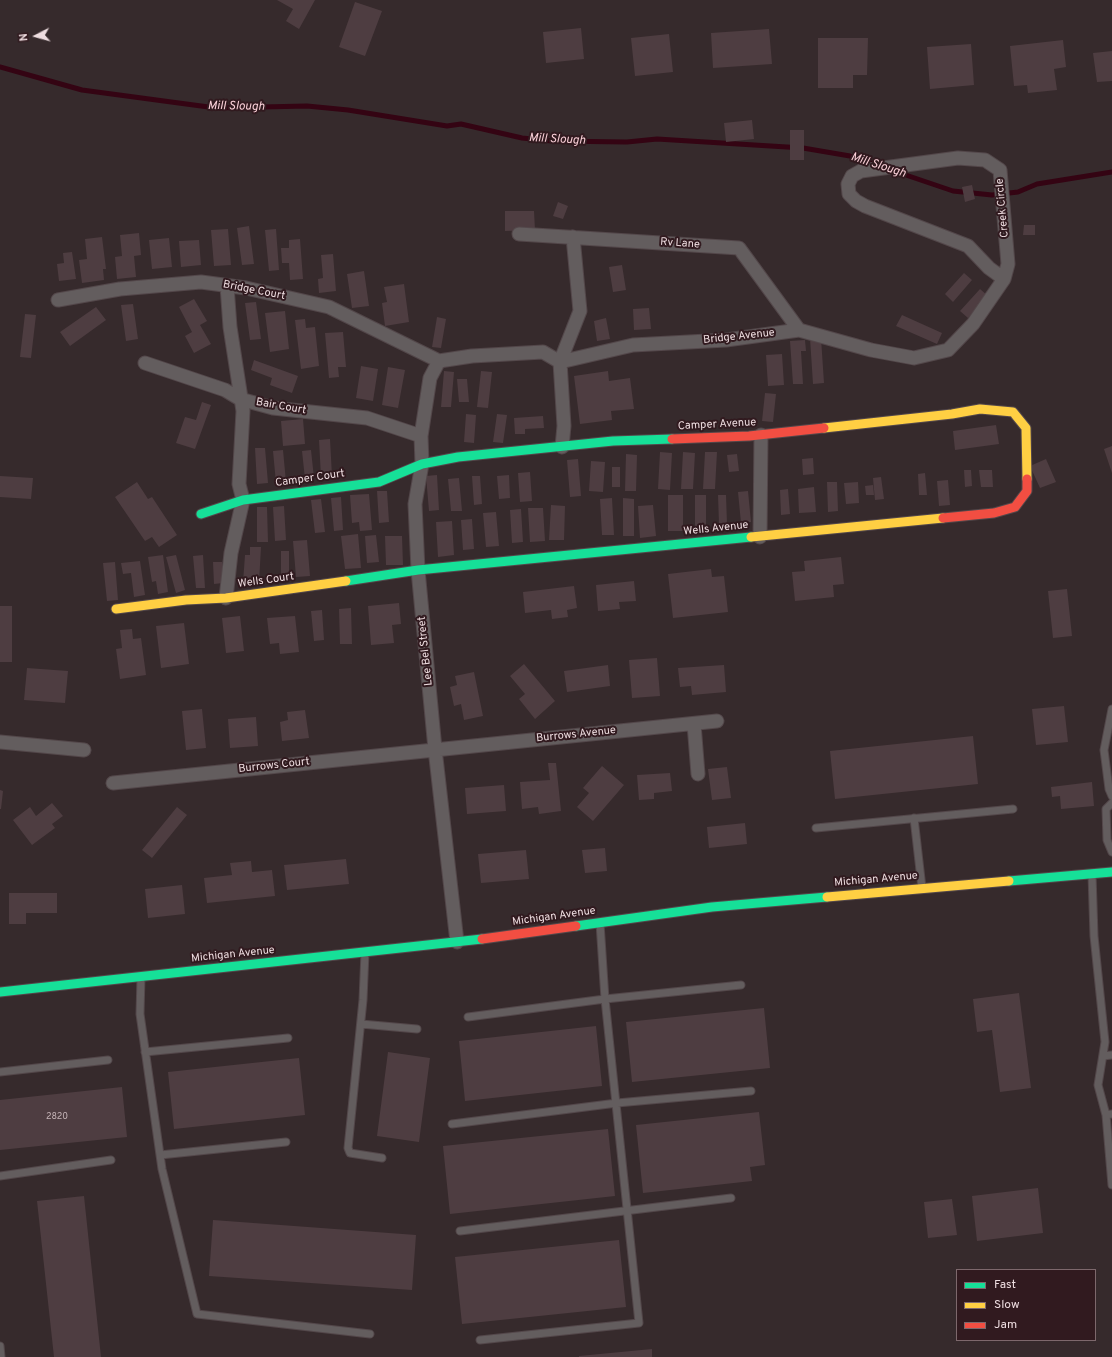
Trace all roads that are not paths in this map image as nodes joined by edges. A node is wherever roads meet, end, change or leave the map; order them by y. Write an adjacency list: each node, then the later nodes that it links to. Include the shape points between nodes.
1 (519, 234): 2 (street, Rv Lane)
2 (573, 237): 6 (street, Rv Lane, via 739,248); 8 (street, via 580,311)
3 (1004, 279): 3 (street, Creek Circle, via 989,268 968,246 856,201 849,194 848,184 852,176 861,171 958,158 985,160 1000,170 1008,264); 6 (street, Bridge Avenue, via 973,324 948,350 914,358 871,350)
4 (227, 286): 5 (street, Bridge Court, via 200,282 151,286); 7 (street, Bridge Court, via 329,307); 10 (street)
5 (58, 300)
6 (799, 330): 8 (street, Bridge Avenue, via 726,340 633,345)
7 (438, 361): 8 (street, via 472,356 543,352); 12 (street, Lee Bel Street, via 430,378)
8 (560, 362): 13 (street, via 564,426)
9 (145, 364): 10 (street, Bair Court, via 225,390)
10 (240, 399): 12 (street, Bair Court, via 273,408 367,418); 15 (street, via 243,411 239,484)
11 (761, 435): 13 (street, Camper Avenue, via 613,441); 16 (street, Camper Avenue, via 980,409 1013,412 1026,428 1028,491); 18 (street)
12 (421, 436): 14 (street, Lee Bel Street)
13 (562, 447): 14 (street, Camper Avenue, via 458,457)
14 (422, 464): 15 (street, Camper Court, via 379,482); 19 (street, Lee Bel Street, via 415,504)
15 (243, 500): 17 (street, Camper Court); 20 (street, via 231,553)
16 (1015, 507): 18 (street, Wells Avenue, via 994,513)
17 (201, 514)
18 (760, 537): 19 (street, Wells Avenue)
19 (418, 570): 20 (street, Wells Court); 26 (street, Lee Bel Street)
20 (226, 598): 21 (street, Wells Court)
21 (116, 609)
22 (1112, 709): 30 (lane, via 1104,750)
23 (718, 721): 24 (street, Burrows Avenue)
24 (694, 724): 26 (street, Burrows Avenue); 28 (street)
25 (0, 742): 27 (street)
26 (435, 749): 29 (street, Burrows Court); 40 (street, Lee Bel Street)
27 (84, 750)
28 (698, 774)
29 (113, 783)
30 (1112, 796)
31 (1112, 803): 35 (lane, via 1106,809 1107,840)
32 (1013, 809): 33 (lane)
33 (914, 818): 34 (lane); 38 (lane)
34 (816, 828)
35 (1112, 852)
36 (1112, 872): 37 (street, Michigan Avenue)
37 (1092, 874): 38 (street, Michigan Avenue); 52 (lane, via 1094,936 1105,1042)
38 (922, 888): 39 (street, Michigan Avenue, via 712,907)
39 (600, 922): 40 (street, Michigan Avenue); 45 (lane)
40 (457, 942): 41 (street, Michigan Avenue)
41 (365, 952): 42 (street, Michigan Avenue); 47 (lane)
42 (140, 977): 44 (street, Michigan Avenue); 50 (lane)
43 (741, 985): 45 (lane)
44 (0, 992)
45 (605, 999): 46 (lane); 56 (lane)
46 (468, 1017)
47 (361, 1024): 48 (lane); 61 (lane, via 348,1148 350,1153)
48 (417, 1029)
49 (288, 1038): 50 (lane)
50 (144, 1052): 60 (lane)
51 (1112, 1055): 52 (lane)
52 (1103, 1056): 57 (lane, via 1098,1085)
53 (108, 1060): 54 (lane)
54 (0, 1072)
55 (751, 1091): 56 (lane)
56 (617, 1103): 58 (lane); 66 (lane)
57 (1109, 1115): 64 (lane)
58 (452, 1124)
59 (286, 1142): 60 (lane)
60 (160, 1155): 68 (lane, via 198,1314)
61 (382, 1158)
62 (112, 1160): 63 (lane)
63 (0, 1176)
64 (1112, 1185)
65 (731, 1198): 66 (lane)
66 (627, 1210): 67 (lane); 69 (lane, via 639,1324)
67 (460, 1230)
68 (370, 1334)
69 (480, 1340)
70 (0, 1346): 71 (lane)
71 (1, 1357)

